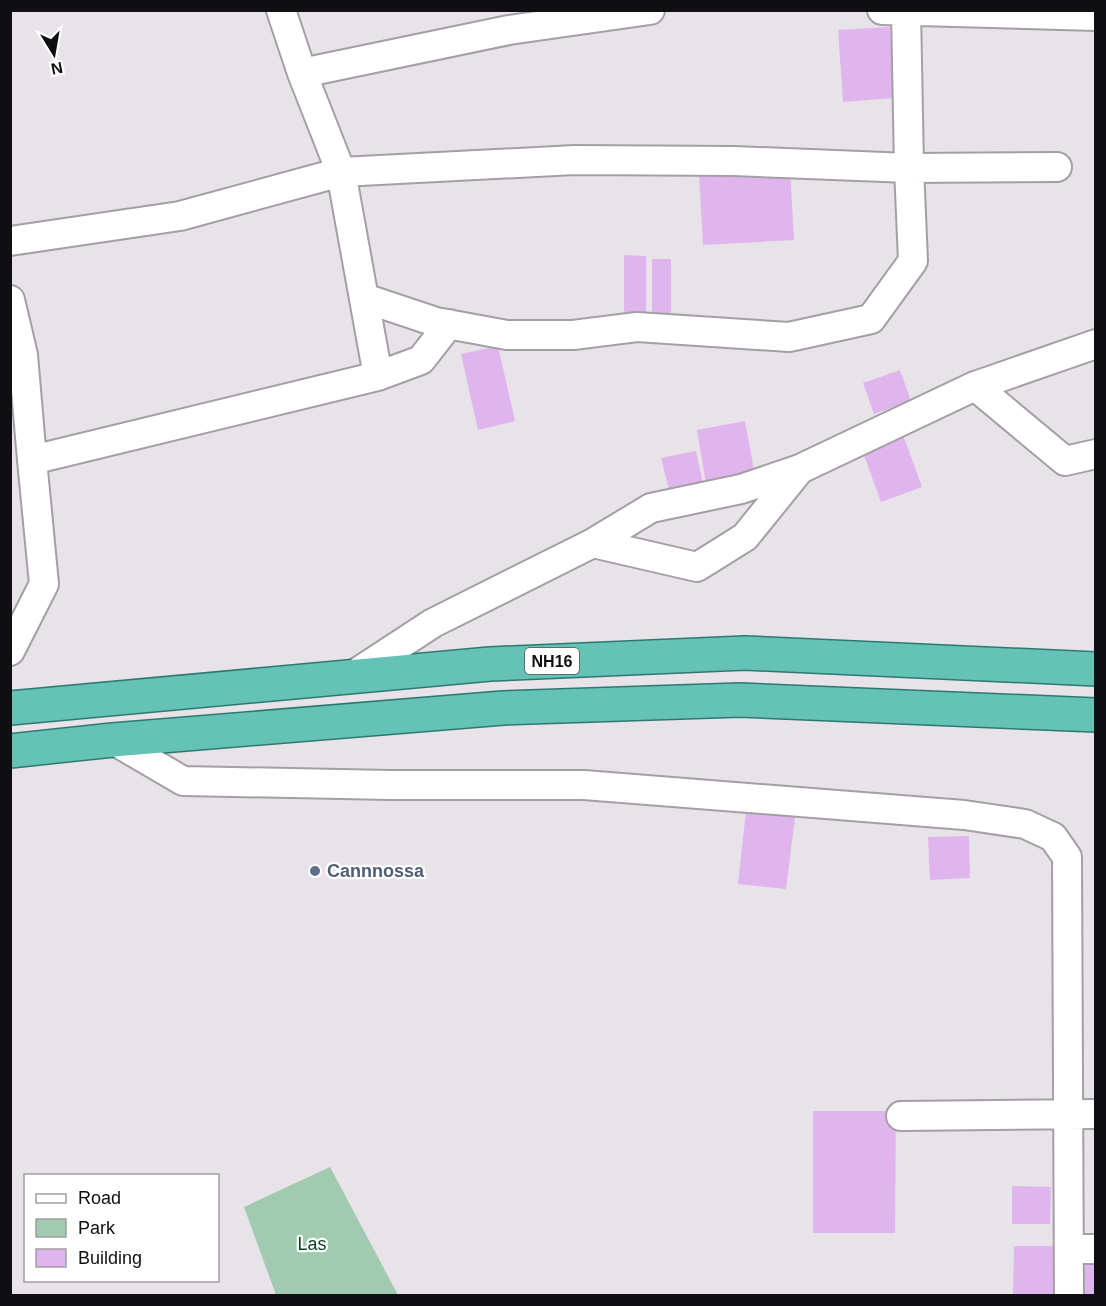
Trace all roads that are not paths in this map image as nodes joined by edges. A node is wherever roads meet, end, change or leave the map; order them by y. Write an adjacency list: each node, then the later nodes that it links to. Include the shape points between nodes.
1 (281, 10): 5 (street)
2 (650, 10): 5 (street, via 509,30)
3 (898, 11): 4 (street); 7 (street)
4 (1095, 16)
5 (302, 73): 8 (street)
6 (1057, 167): 7 (street)
7 (909, 168): 8 (street, via 575,160); 12 (street, via 913,261 871,320 789,337 638,327 573,335 507,335)
8 (341, 172): 9 (street, via 180,216); 10 (street)
9 (10, 241)
10 (364, 298): 12 (street); 15 (street)
11 (10, 300): 14 (street, via 23,355)
12 (449, 324): 15 (street, via 421,360)
13 (1095, 344): 16 (street)
14 (17, 370): 18 (street)
15 (378, 376): 18 (street)
16 (975, 386): 17 (street, via 1065,461); 19 (street)
17 (1095, 454)
18 (32, 460): 21 (street, via 44,584)
19 (800, 469): 20 (street, via 741,489 651,508); 20 (street, via 745,537 697,567)
20 (593, 543): 23 (street, via 433,623)
21 (10, 651)
22 (1095, 669): 23 (highway, NH16, via 745,653 490,664)
23 (349, 678): 24 (highway, NH16)
24 (10, 708)
25 (1095, 715): 26 (highway, via 728,700 503,708)
26 (113, 740): 27 (highway); 28 (street, via 183,781 584,785 963,815 1025,824 1053,837 1067,857)
27 (10, 751)
28 (1082, 1114): 29 (street); 30 (street)
29 (901, 1116)
30 (1082, 1249): 31 (street)
31 (1069, 1296)

